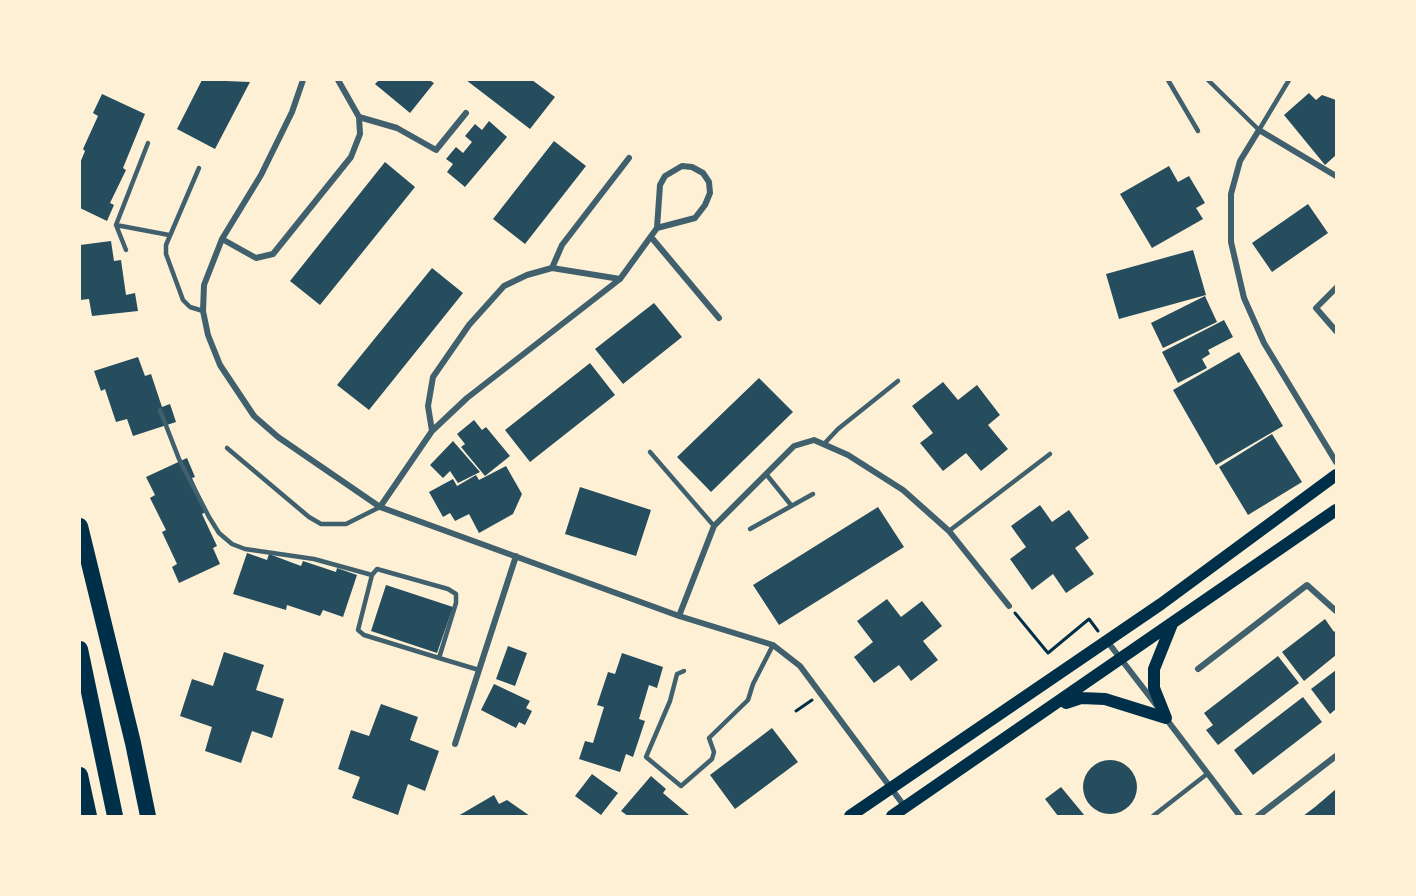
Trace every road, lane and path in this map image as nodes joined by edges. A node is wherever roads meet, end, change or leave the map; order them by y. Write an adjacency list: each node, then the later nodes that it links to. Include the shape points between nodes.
1 (303, 80): 18 (street, via 261,175)
2 (338, 80): 7 (street)
3 (1168, 80): 8 (lane)
4 (1208, 80): 9 (lane)
5 (1289, 80): 9 (lane)
6 (466, 114): 7 (street, via 436,150 397,128)
7 (359, 117): 18 (street, via 360,134 351,157 273,254 256,258)
8 (1198, 130)
9 (1259, 130): 13 (street); 33 (street, via 1240,161 1231,194 1231,242 1244,298 1263,343)
10 (148, 143): 14 (lane)
11 (629, 158): 20 (street, via 562,245)
12 (199, 168): 16 (lane)
13 (1336, 176)
14 (116, 225): 16 (lane); 19 (lane)
15 (657, 228): 15 (street, via 660,185 665,176 682,166 703,173 710,193 695,218); 17 (street)
16 (169, 235): 23 (lane, via 166,254 177,290 190,307)
17 (651, 237): 21 (street); 24 (street)
18 (222, 239): 23 (street, via 204,285)
19 (126, 249)
20 (552, 268): 21 (street); 28 (street, via 504,286 451,349 433,377 428,406)
21 (620, 279): 28 (street, via 467,398)
22 (1336, 288): 25 (street, via 1316,308)
23 (203, 311): 38 (street, via 220,365 254,416)
24 (719, 318)
25 (1336, 331)
26 (898, 381): 29 (lane)
27 (160, 410): 45 (lane, via 209,518 232,544)
28 (432, 431): 38 (street)
29 (825, 444): 34 (street, via 814,440 794,446); 43 (street, via 903,490)
30 (227, 448): 38 (lane, via 321,524 346,524)
31 (650, 452): 41 (lane)
32 (1050, 454): 43 (lane)
33 (1336, 462)
34 (766, 474): 37 (lane); 41 (street)
35 (1336, 475): 50 (main road)
36 (813, 494): 37 (lane)
37 (791, 505): 42 (lane)
38 (380, 507): 44 (street)
39 (1336, 510): 49 (main road)
40 (80, 526): 70 (highway)
41 (714, 526): 48 (street)
42 (750, 529)
43 (949, 531): 46 (street)
44 (516, 556): 48 (street); 56 (street)
45 (372, 575): 53 (lane, via 358,630); 53 (lane, via 377,569 386,570 456,594)
46 (1010, 606): 50 (path, via 1048,653 1089,620)
47 (1336, 611): 55 (street, via 1307,585)
48 (679, 615): 51 (street)
49 (1174, 620): 54 (main road); 61 (main road, via 1154,669 1154,688)
50 (1107, 641): 54 (street); 66 (main road)
51 (773, 645): 57 (lane, via 748,700 709,738 712,759 681,786 646,757 677,674); 58 (street, via 800,666)
52 (80, 649): 69 (highway)
53 (439, 658): 56 (lane)
54 (1122, 660): 60 (main road); 61 (street)
55 (1198, 669)
56 (479, 670): 62 (street)
57 (684, 671)
58 (821, 693): 59 (path); 66 (street)
59 (796, 711)
60 (1047, 711): 61 (main road, via 1081,698 1106,699); 67 (main road)
61 (1166, 718): 64 (street)
62 (455, 744)
63 (1336, 756): 75 (street)
64 (1207, 774): 73 (lane); 74 (street)
65 (80, 775): 68 (highway)
66 (893, 789): 67 (street); 71 (main road)
67 (905, 807): 72 (main road)
68 (89, 816)
69 (115, 816)
70 (148, 816)
71 (850, 816)
72 (892, 816)
73 (1152, 816)
74 (1240, 816)
75 (1258, 816)

